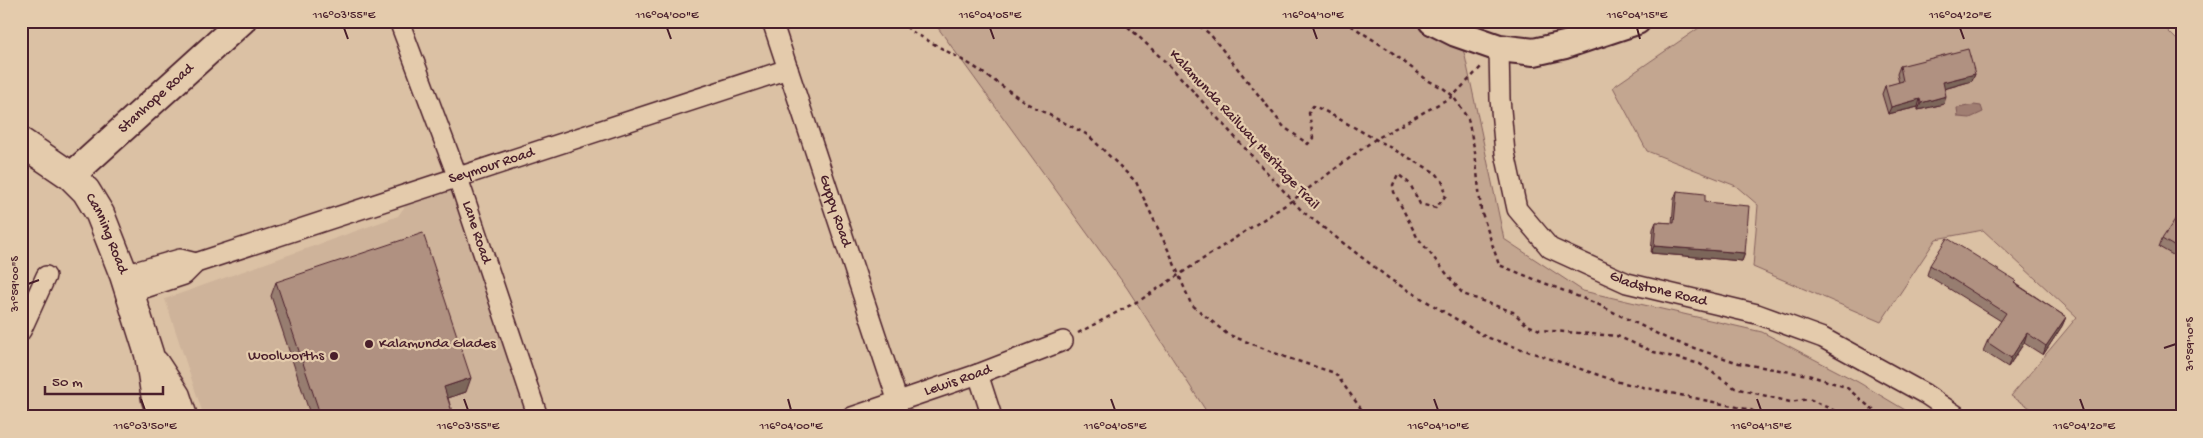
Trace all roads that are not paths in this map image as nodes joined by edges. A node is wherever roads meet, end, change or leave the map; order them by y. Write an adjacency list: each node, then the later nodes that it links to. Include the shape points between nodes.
1 (242, 21): 10 (street, Stanhope Road)
2 (398, 21): 11 (street, Lane Road)
3 (772, 21): 8 (street, Guppy Road)
4 (1432, 21): 6 (street)
5 (1637, 21): 7 (street, via 1534,52)
6 (1458, 27): 7 (street)
7 (1499, 48): 24 (street, Gladstone Road, via 1505,153 1517,209 1550,248 1627,283 1757,314 1822,338 1925,394)
8 (788, 69): 11 (street, Seymour Road); 18 (street, Guppy Road)
9 (21, 142): 10 (main road, Canning Road)
10 (71, 176): 13 (main road, Canning Road, via 86,191 100,214)
11 (458, 178): 13 (street, Seymour Road, via 196,263 184,275); 21 (street, Lane Road)
12 (46, 276): 14 (street)
13 (127, 284): 16 (main road, Canning Road)
14 (21, 331)
15 (1064, 341): 17 (street, Lewis Road)
16 (149, 354): 19 (main road, Canning Road); 20 (main road, Canning Road, via 176,396)
17 (978, 374): 18 (street, Lewis Road); 23 (street)
18 (898, 402): 22 (street, Lewis Road)
19 (162, 417)
20 (183, 417)
21 (538, 417)
22 (852, 417)
23 (992, 417)
24 (1959, 417)

